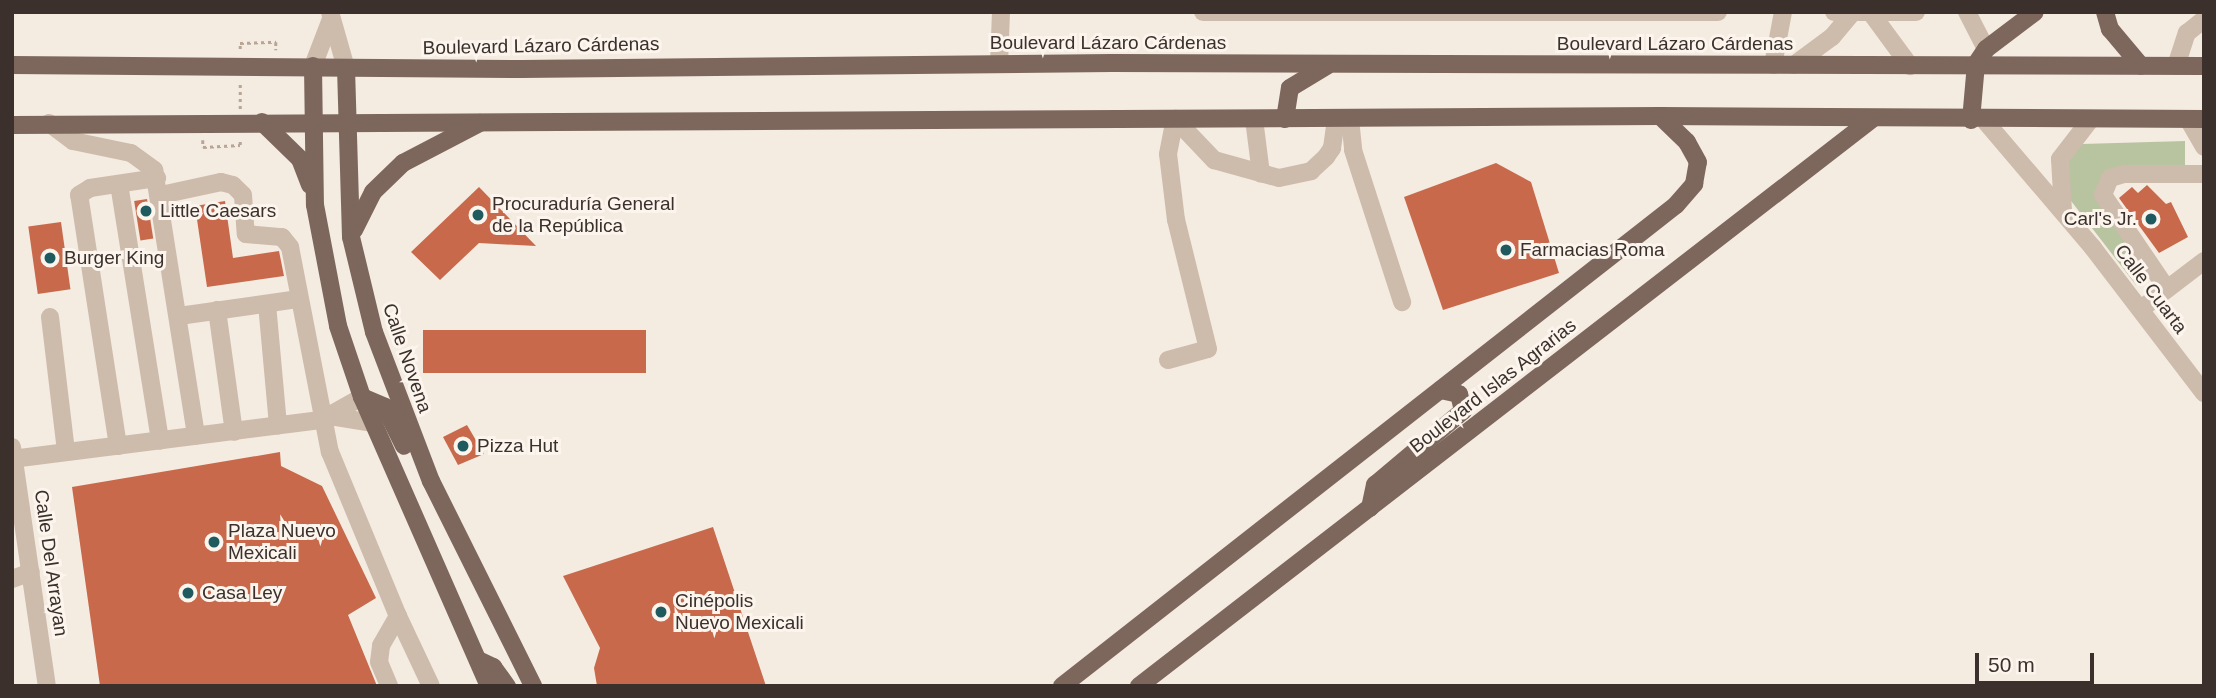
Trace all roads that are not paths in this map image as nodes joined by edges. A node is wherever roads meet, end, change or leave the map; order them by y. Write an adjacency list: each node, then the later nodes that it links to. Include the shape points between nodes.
1 (1001, 12): 16 (street)
2 (1203, 12): 3 (street)
3 (1718, 12)
4 (1783, 12): 19 (street)
5 (1834, 12): 10 (street)
6 (1916, 12): 11 (street)
7 (1967, 12): 14 (street)
8 (2035, 12): 14 (main road)
9 (2105, 12): 23 (main road, via 2110,29)
10 (1852, 13): 11 (street); 20 (street, via 1832,37)
11 (1871, 13): 22 (street)
12 (330, 16): 21 (street, Calle Novena); 26 (street, Calle Novena)
13 (2204, 19): 24 (street, via 2187,33)
14 (1986, 49): 17 (main road)
15 (1331, 63): 16 (main road, Boulevard Lázaro Cárdenas); 19 (main road, Boulevard Lázaro Cárdenas); 30 (main road, via 1290,88)
16 (999, 64): 26 (main road, Boulevard Lázaro Cárdenas)
17 (1976, 64): 22 (main road, Boulevard Lázaro Cárdenas); 23 (main road, Boulevard Lázaro Cárdenas); 35 (main road)
18 (12, 65): 21 (main road, Boulevard Lázaro Cárdenas)
19 (1773, 65): 20 (main road, Boulevard Lázaro Cárdenas)
20 (1794, 65): 22 (main road, Boulevard Lázaro Cárdenas)
21 (313, 66): 26 (main road, Boulevard Lázaro Cárdenas); 39 (main road, Calle Novena)
22 (1910, 66)
23 (2141, 66): 24 (main road, Boulevard Lázaro Cárdenas)
24 (2176, 66): 25 (main road, Boulevard Lázaro Cárdenas)
25 (2204, 66)
26 (346, 68): 34 (main road, Calle Novena)
27 (1660, 116): 31 (main road); 32 (main road); 60 (main road, Boulevard Islas Agrarias, via 1688,142 1698,162 1697,176 1687,194)
28 (1175, 119): 29 (main road); 37 (main road); 43 (street, via 1214,160); 59 (street, via 1168,154 1176,220 1208,349)
29 (1254, 119): 30 (main road); 43 (street)
30 (1285, 119): 31 (main road)
31 (1343, 119): 43 (street, via 1332,148 1311,171 1291,177); 53 (street)
32 (1872, 119): 35 (main road); 73 (main road, Boulevard Islas Agrarias)
33 (2196, 119): 36 (main road); 42 (street)
34 (347, 120): 37 (main road); 39 (main road); 49 (main road, Calle Novena)
35 (1978, 120): 36 (main road); 48 (street, Calle Cuarta)
36 (2090, 120): 48 (street, via 2060,159)
37 (484, 121): 49 (main road, via 424,150 386,178 362,208)
38 (262, 122): 39 (main road); 40 (main road); 47 (main road, via 300,159)
39 (313, 122): 47 (main road, Calle Novena)
40 (49, 123): 41 (main road); 46 (street, via 73,141 143,158)
41 (16, 128)
42 (2204, 147)
43 (1261, 174)
44 (2204, 174): 51 (street, via 2124,174 2110,177 2103,195)
45 (119, 184): 46 (street); 68 (street); 69 (street, via 90,188 79,195 77,209)
46 (159, 187): 52 (street, via 233,185 243,195 246,234 282,237 290,247); 57 (street)
47 (316, 205): 62 (main road, Calle Novena, via 330,294)
48 (2063, 211): 55 (street, Calle Cuarta)
49 (351, 237): 72 (main road, Calle Novena, via 385,369)
50 (2204, 261): 51 (street)
51 (2167, 289): 55 (street)
52 (299, 299): 54 (street); 63 (street)
53 (1402, 302)
54 (267, 304): 56 (street); 65 (street)
55 (2141, 309): 61 (street, Calle Cuarta)
56 (217, 310): 57 (street); 66 (street)
57 (179, 316): 67 (street)
58 (50, 317): 70 (street)
59 (1168, 360)
60 (1440, 390): 73 (main road, via 1459,394 1463,411 1375,485); 84 (main road, Boulevard Islas Agrarias)
61 (2204, 393)
62 (362, 397): 63 (street); 64 (main road, Calle Novena); 72 (main road, via 385,407 413,463)
63 (326, 418): 64 (street); 65 (street); 76 (street)
64 (373, 423): 77 (main road, Calle Novena)
65 (278, 426): 66 (street)
66 (233, 432): 67 (street)
67 (196, 436): 68 (street)
68 (160, 441): 69 (street)
69 (118, 446): 70 (street)
70 (66, 452): 71 (street)
71 (13, 455): 74 (street, Calle Del Arrayan)
72 (431, 481): 83 (main road, Calle Novena)
73 (1370, 508): 85 (main road, Boulevard Islas Agrarias)
74 (31, 572): 75 (street); 78 (street, Calle Del Arrayan)
75 (12, 579)
76 (398, 616): 79 (street, via 381,646 379,662); 80 (street)
77 (478, 660): 81 (main road, Calle Novena); 82 (main road, via 493,667)
78 (47, 686)
79 (389, 686)
80 (432, 686)
81 (489, 686)
82 (507, 686)
83 (533, 686)
84 (1062, 686)
85 (1139, 686)

